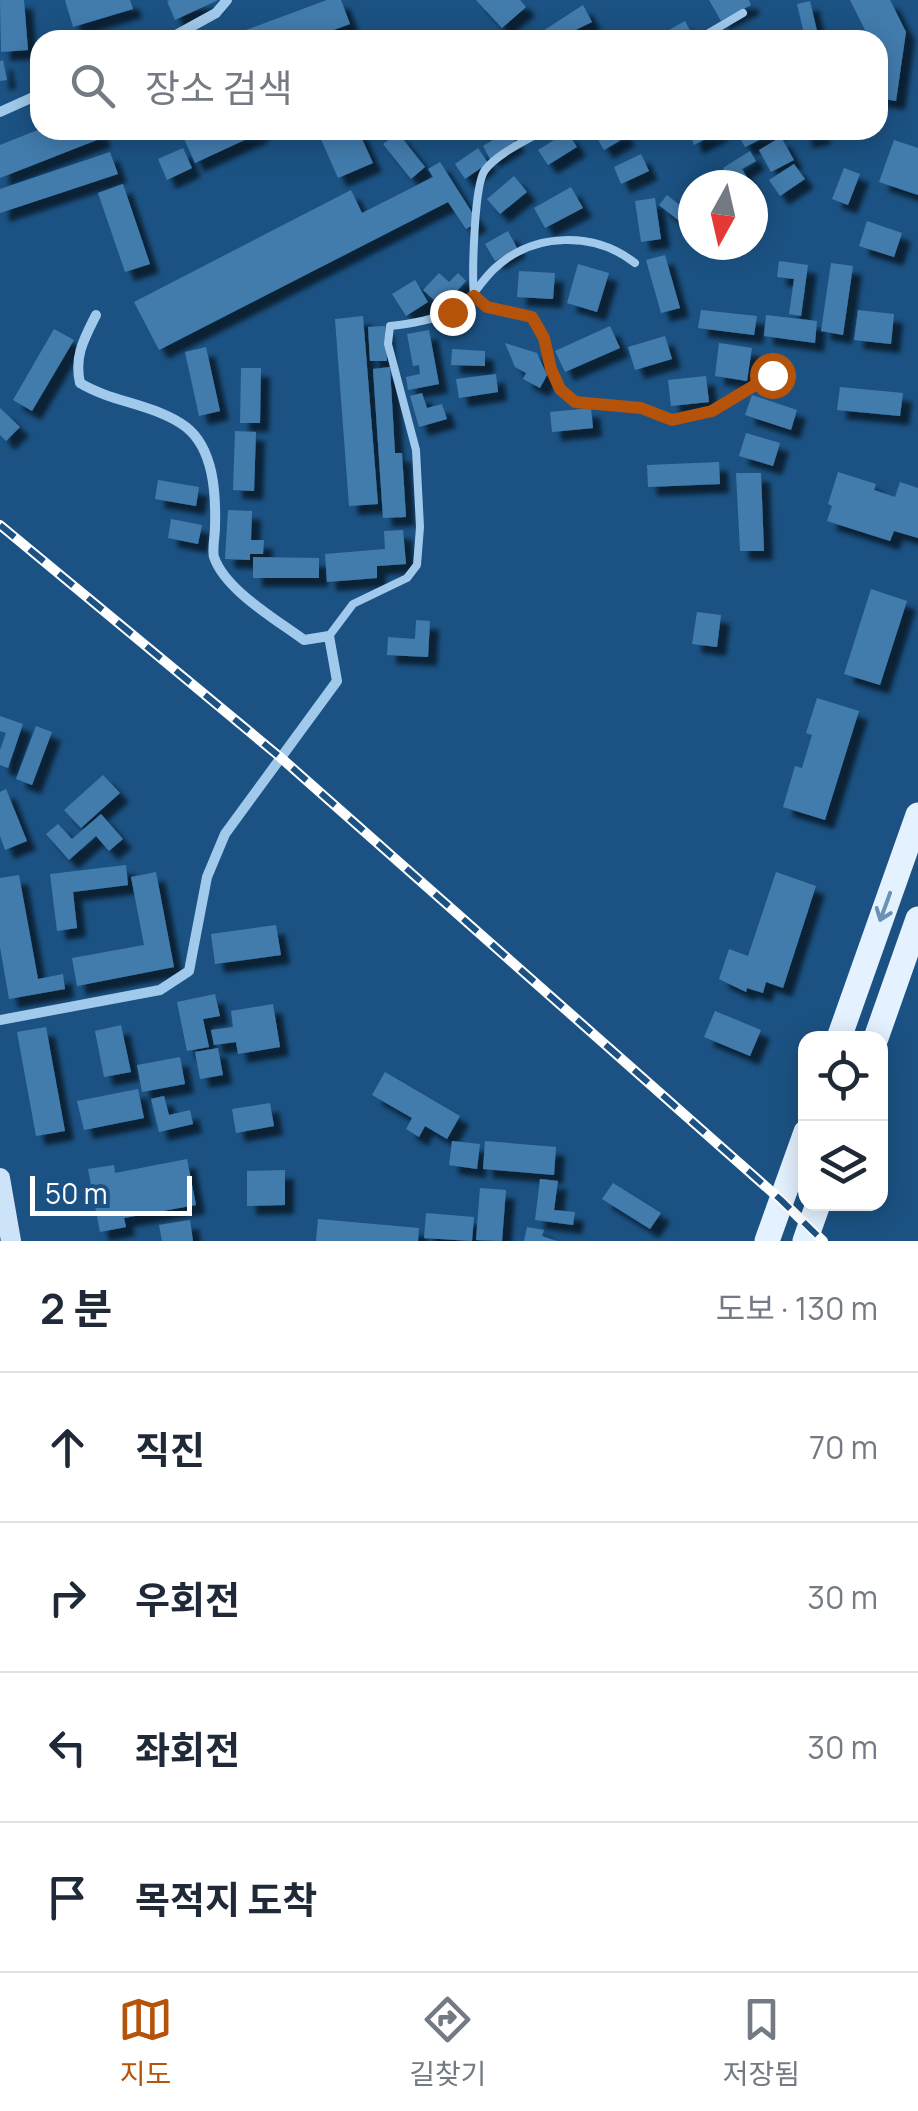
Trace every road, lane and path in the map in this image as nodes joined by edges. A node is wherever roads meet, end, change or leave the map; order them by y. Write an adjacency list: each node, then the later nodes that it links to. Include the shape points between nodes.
1 (227, 0): 3 (street)
2 (743, 13): 4 (lane)
3 (186, 30)
4 (714, 30)
5 (30, 98): 6 (street)
6 (0, 112)
7 (529, 140): 9 (lane, via 487,167 478,182)
8 (635, 262): 9 (lane, via 616,248 548,240 493,270)
9 (474, 296): 11 (lane, via 487,307 532,317 560,389 575,402 641,408 672,420 712,411); 12 (lane, via 452,312 390,326 388,344 416,450 418,565 407,578 352,604)
10 (96, 315): 12 (street, via 80,346 80,384 187,428 206,451 216,498 214,557 235,588 304,640)
11 (772, 375)
12 (329, 636): 15 (street, via 336,680 225,834 207,877 189,971 160,990)
13 (918, 815): 16 (main road, one-way to 16)
14 (918, 919): 17 (main road)
15 (0, 1020)
16 (841, 1031)
17 (878, 1031)
18 (798, 1154): 22 (main road)
19 (0, 1178): 21 (main road)
20 (816, 1211): 23 (main road)
21 (11, 1241)
22 (767, 1241)
23 (805, 1241)

